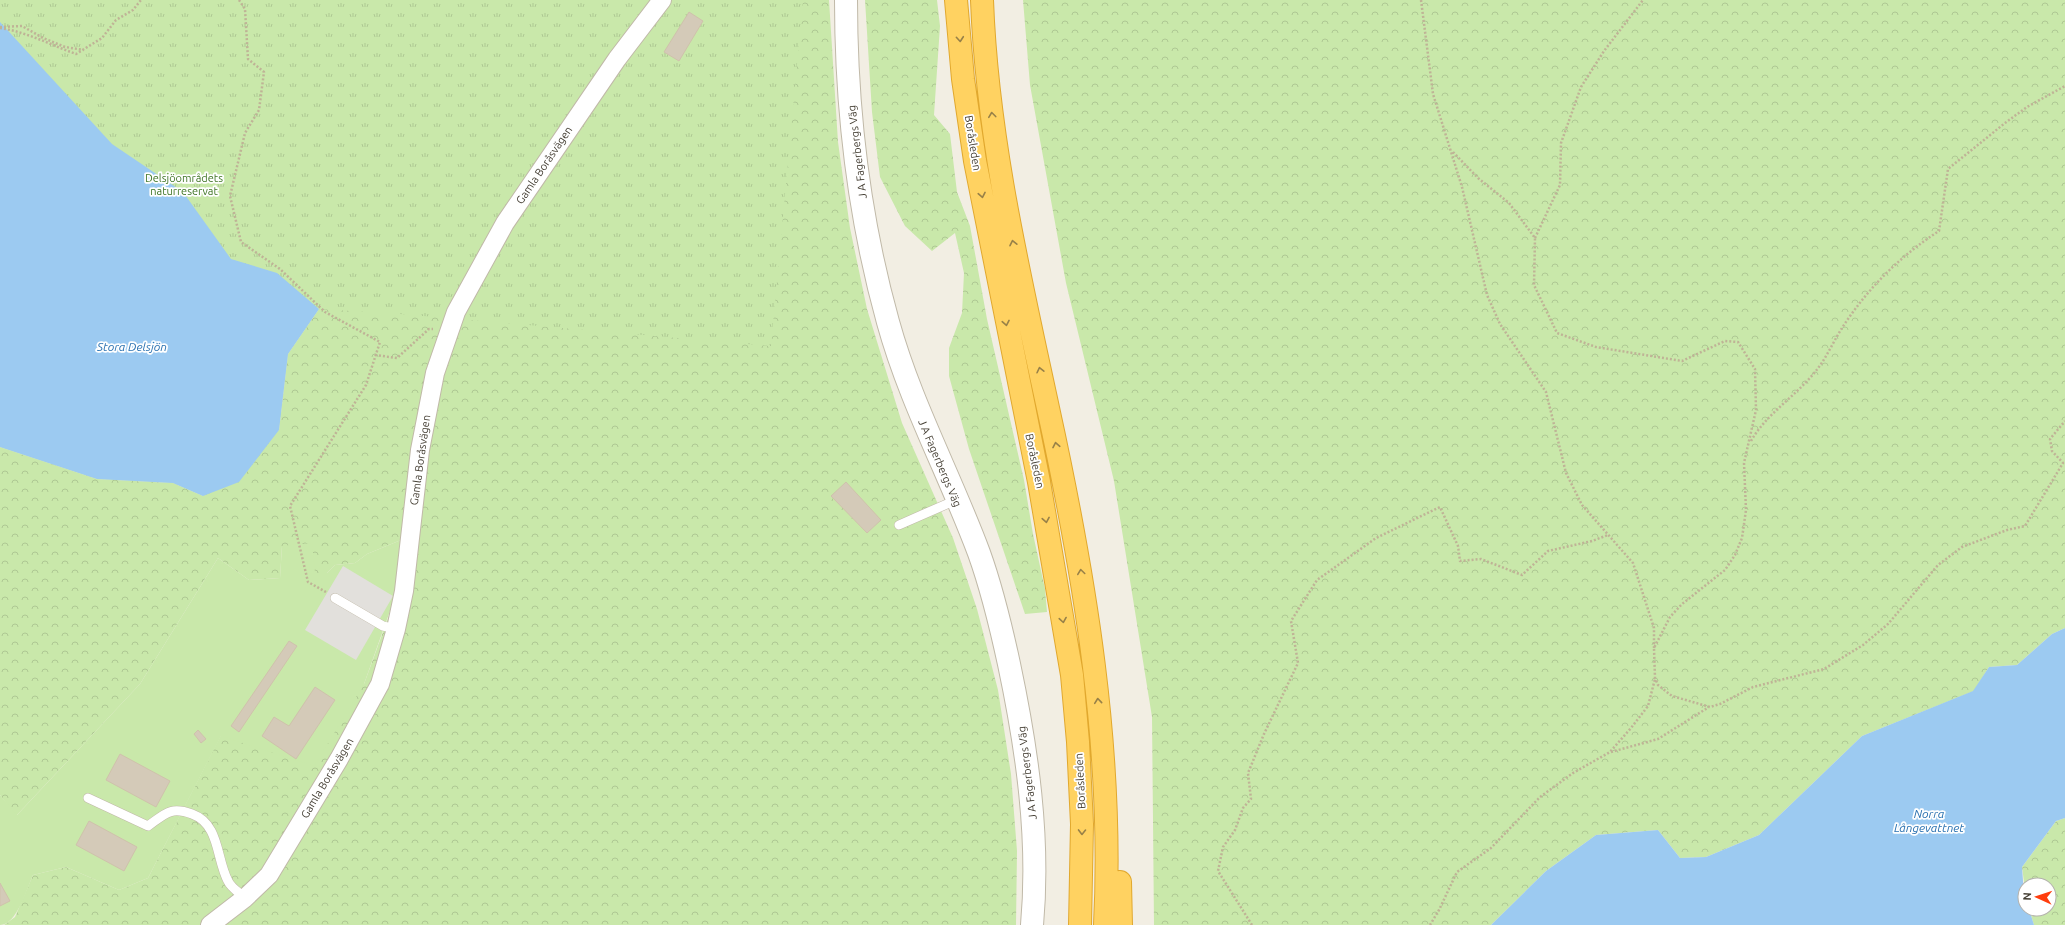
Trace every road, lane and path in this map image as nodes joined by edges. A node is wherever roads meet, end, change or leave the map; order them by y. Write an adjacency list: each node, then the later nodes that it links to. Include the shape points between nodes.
1 (140, 0): 10 (path, via 133,10 116,20 102,38)
2 (238, 0): 15 (path, via 245,9 248,59 264,72 259,110 245,133 230,196 241,242 280,269 325,312 380,342)
3 (662, 0): 14 (street, Gamla Boråsvägen, via 617,59 505,223 456,312)
4 (846, 0): 18 (street, J A Fagerbergs Väg, via 854,136 868,238 888,323 900,359 915,403)
5 (956, 0): 32 (highway, Boråsleden, one-way to 32, via 963,79 975,161 1040,482 1072,675 1082,824)
6 (982, 0): 26 (highway, Boråsleden, one-way to 6, via 1078,554 998,162 988,82)
7 (1421, 0): 12 (path, via 1433,94)
8 (1643, 0): 13 (path, via 1604,51 1581,87 1561,143 1560,185)
9 (0, 27): 10 (path, via 22,26 54,42); 10 (path, via 20,31 76,54)
10 (84, 50)
11 (2065, 86): 17 (path, via 2027,107 1948,169 1939,231 1914,246 1875,284 1843,327 1816,372 1759,428)
12 (1452, 152): 13 (path, via 1478,178 1509,203); 20 (path, via 1486,294 1500,324 1546,392 1566,473 1582,505)
13 (1535, 238): 17 (path, via 1534,285 1557,333 1596,347 1682,361 1725,341 1738,342 1755,369 1756,410)
14 (451, 327): 15 (path, via 429,329 397,358); 22 (street, Gamla Boråsvägen, via 435,373 420,450 404,591)
15 (375, 355): 21 (path, via 366,385 290,506 308,582)
16 (2065, 421): 25 (path, via 2050,439 2052,451 2063,463 2025,526 1962,547 1938,565 1888,624 1863,645 1824,669 1753,687)
17 (1750, 443): 23 (path, via 1744,463 1746,510 1742,538 1735,555 1726,570 1682,604 1670,617)
18 (956, 500): 19 (lane); 31 (street, J A Fagerbergs Väg, via 979,554 990,591 1021,721 1033,828)
19 (899, 525)
20 (1608, 535): 23 (path, via 1633,562 1654,628); 35 (path, via 1548,551 1522,575 1481,559 1460,561 1458,546 1440,507 1376,538 1317,580 1292,621 1298,663 1248,773 1252,799 1243,808 1236,830 1223,847 1218,871)
21 (335, 598): 22 (lane, via 383,626)
22 (396, 629): 29 (street, Gamla Boråsvägen, via 380,684 339,759 268,875)
23 (1654, 648): 24 (path)
24 (1655, 678): 25 (path, via 1658,685 1672,696); 27 (path, via 1648,706)
25 (1710, 707): 27 (path, via 1658,739)
26 (1102, 740): 33 (highway, Boråsleden, via 1106,848); 34 (highway, via 1119,854)
27 (1610, 752): 36 (path, via 1573,773 1540,797 1491,848 1457,872)
28 (88, 798): 29 (lane, via 148,826 172,810 196,815 203,820 214,836 227,880)
29 (245, 898): 30 (street, Gamla Boråsvägen)
30 (210, 925)
31 (1032, 925)
32 (1080, 925)
33 (1105, 925)
34 (1121, 925)
35 (1252, 925)
36 (1430, 925)

